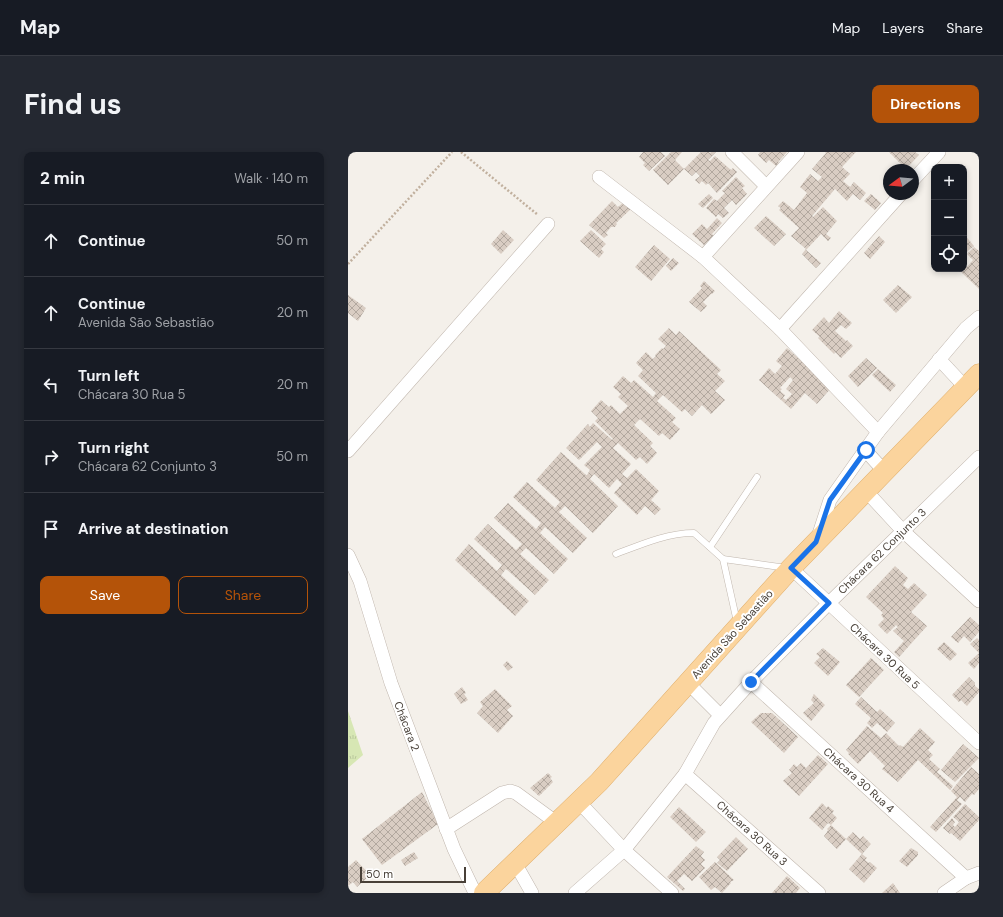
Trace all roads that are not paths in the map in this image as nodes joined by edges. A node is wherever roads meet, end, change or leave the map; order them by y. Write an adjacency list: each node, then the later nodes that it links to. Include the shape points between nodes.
1 (732, 152): 6 (street)
2 (798, 152): 6 (street)
3 (939, 152): 4 (street)
4 (919, 174)
5 (599, 177): 9 (street)
6 (766, 186): 9 (street)
7 (896, 200): 11 (street)
8 (548, 224): 16 (street)
9 (703, 257): 11 (street)
10 (979, 317): 12 (street, via 966,328)
11 (780, 329): 14 (street)
12 (940, 359): 13 (street); 14 (street)
13 (972, 381): 18 (main road, Avenida São Sebastião)
14 (878, 432): 15 (street)
15 (866, 450): 18 (street); 22 (street, via 830,500)
16 (348, 451)
17 (977, 462): 21 (street, Chácara 62 Conjunto 3)
18 (885, 472): 20 (main road, Avenida São Sebastião)
19 (758, 477): 23 (lane)
20 (866, 491): 21 (street); 22 (main road, Avenida São Sebastião)
21 (903, 530): 28 (street); 29 (street, Chácara 62 Conjunto 3)
22 (816, 542): 27 (main road, Avenida São Sebastião)
23 (710, 547): 24 (lane, via 694,533 680,533); 26 (lane)
24 (616, 554)
25 (348, 555): 38 (street, Chácara 2, via 360,581 391,683)
26 (723, 558): 27 (lane); 30 (lane)
27 (791, 568): 29 (street, Chácara 30 Rua 5); 30 (main road, Avenida São Sebastião)
28 (979, 601)
29 (829, 603): 31 (street, Chácara 62 Conjunto 3); 34 (street, Chácara 30 Rua 5)
30 (738, 627): 32 (main road, Avenida São Sebastião)
31 (751, 682): 33 (street, Chácara 62 Conjunto 3); 42 (street, Chácara 30 Rua 4)
32 (688, 683): 33 (street); 36 (main road, Avenida São Sebastião)
33 (720, 715): 35 (street, Chácara 62 Conjunto 3)
34 (979, 743)
35 (685, 774): 39 (street, Chácara 62 Conjunto 3); 48 (street, Chácara 30 Rua 3)
36 (579, 802): 37 (main road, Avenida São Sebastião); 39 (street)
37 (557, 823): 38 (street, via 510,791 502,793); 40 (main road, Avenida São Sebastião)
38 (446, 829): 43 (street, Chácara 2)
39 (624, 850): 46 (street, Chácara 62 Conjunto 3); 47 (street)
40 (515, 863): 44 (main road, Avenida São Sebastião); 45 (street)
41 (979, 873): 42 (street)
42 (966, 878): 49 (street)
43 (476, 893)
44 (484, 893)
45 (532, 893)
46 (575, 893)
47 (672, 893)
48 (819, 893)
49 (944, 893)

